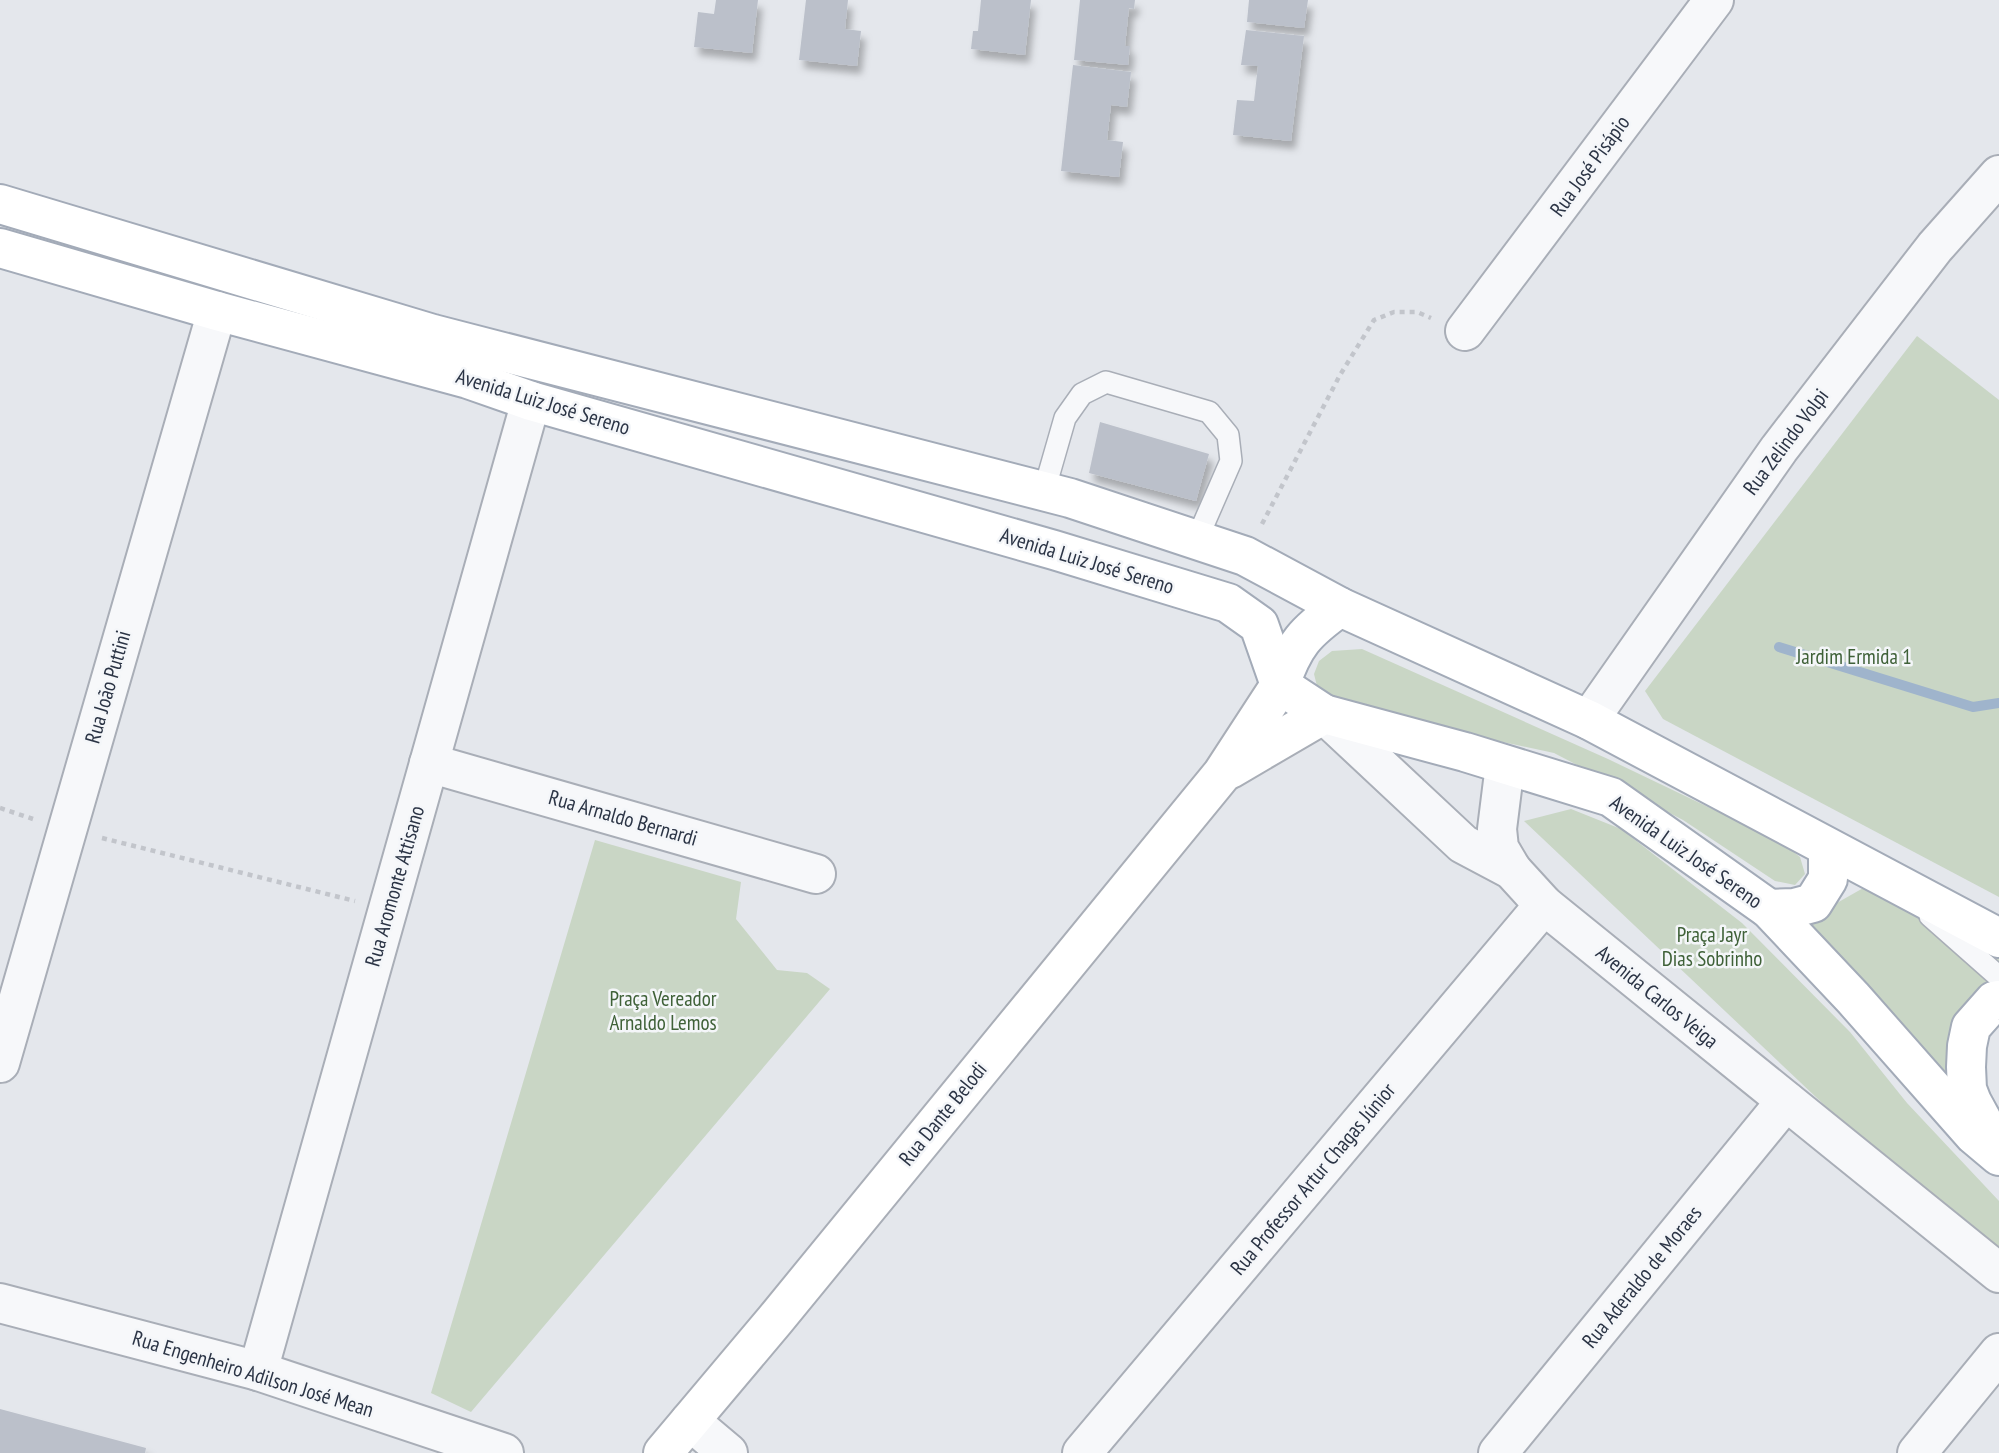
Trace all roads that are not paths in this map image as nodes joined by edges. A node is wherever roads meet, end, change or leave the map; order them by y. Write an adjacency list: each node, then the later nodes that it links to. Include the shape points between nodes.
1 (1714, 0): 6 (street, Rua José Pisápio)
2 (1999, 175): 14 (street, Rua Zelindo Volpi, via 1935,247 1779,449)
3 (0, 204): 8 (main road, Avenida Luiz José Sereno, via 433,334)
4 (0, 248): 5 (main road, Avenida Luiz José Sereno)
5 (217, 310): 7 (main road, Avenida Luiz José Sereno, via 468,379); 27 (street, Rua João Puttini)
6 (1465, 331)
7 (531, 401): 10 (main road, Avenida Luiz José Sereno); 15 (street, Rua Aromonte Attisano)
8 (1057, 495): 9 (main road, Avenida Luiz José Sereno); 9 (lane, via 1065,418 1082,394 1106,382 1209,412 1228,435 1231,461); 10 (main road)
9 (1197, 539): 11 (main road, Avenida Luiz José Sereno, via 1245,556)
10 (1054, 550): 12 (main road, Avenida Luiz José Sereno, via 1228,603 1259,625)
11 (1340, 607): 12 (main road, via 1306,633 1288,661); 14 (main road, Avenida Luiz José Sereno)
12 (1280, 685): 13 (main road, Avenida Luiz José Sereno); 17 (main road)
13 (1324, 714): 16 (main road, Avenida Luiz José Sereno); 17 (main road); 19 (street, Avenida Carlos Veiga, via 1463,844)
14 (1589, 720): 18 (main road, Avenida Luiz José Sereno)
15 (429, 763): 20 (street, Rua Arnaldo Bernardi); 35 (street, Rua Aromonte Attisano)
16 (1506, 765): 19 (street, via 1497,829 1499,848); 23 (main road, Avenida Luiz José Sereno, via 1611,797)
17 (1222, 774): 36 (main road, Rua Dante Belodi)
18 (1828, 848): 21 (main road, Avenida Luiz José Sereno); 23 (main road, via 1828,879 1813,903)
19 (1511, 870): 22 (street, Avenida Carlos Veiga)
20 (816, 874)
21 (1889, 879): 24 (main road, Avenida Luiz José Sereno); 25 (lane)
22 (1544, 905): 28 (street, Avenida Carlos Veiga); 40 (street, Rua Professor Artur Chagas Júnior)
23 (1769, 909): 31 (main road, Avenida Luiz José Sereno, via 1973,1135)
24 (1999, 938)
25 (1999, 977)
26 (1987, 1025): 29 (main road, via 1967,1089)
27 (0, 1063)
28 (1786, 1101): 32 (street, Avenida Carlos Veiga); 41 (street, Rua Aderaldo de Moraes)
29 (1985, 1111): 30 (main road)
30 (1999, 1148)
31 (1999, 1156)
32 (1999, 1273)
33 (0, 1303): 35 (street, Rua Engenheiro Adilson José Mean)
34 (1999, 1353): 42 (street)
35 (258, 1371): 37 (street, Rua Engenheiro Adilson José Mean)
36 (690, 1421): 38 (main road, Rua Dante Belodi); 39 (street)
37 (504, 1453)
38 (663, 1453)
39 (728, 1453)
40 (1082, 1453)
41 (1497, 1453)
42 (1917, 1453)

